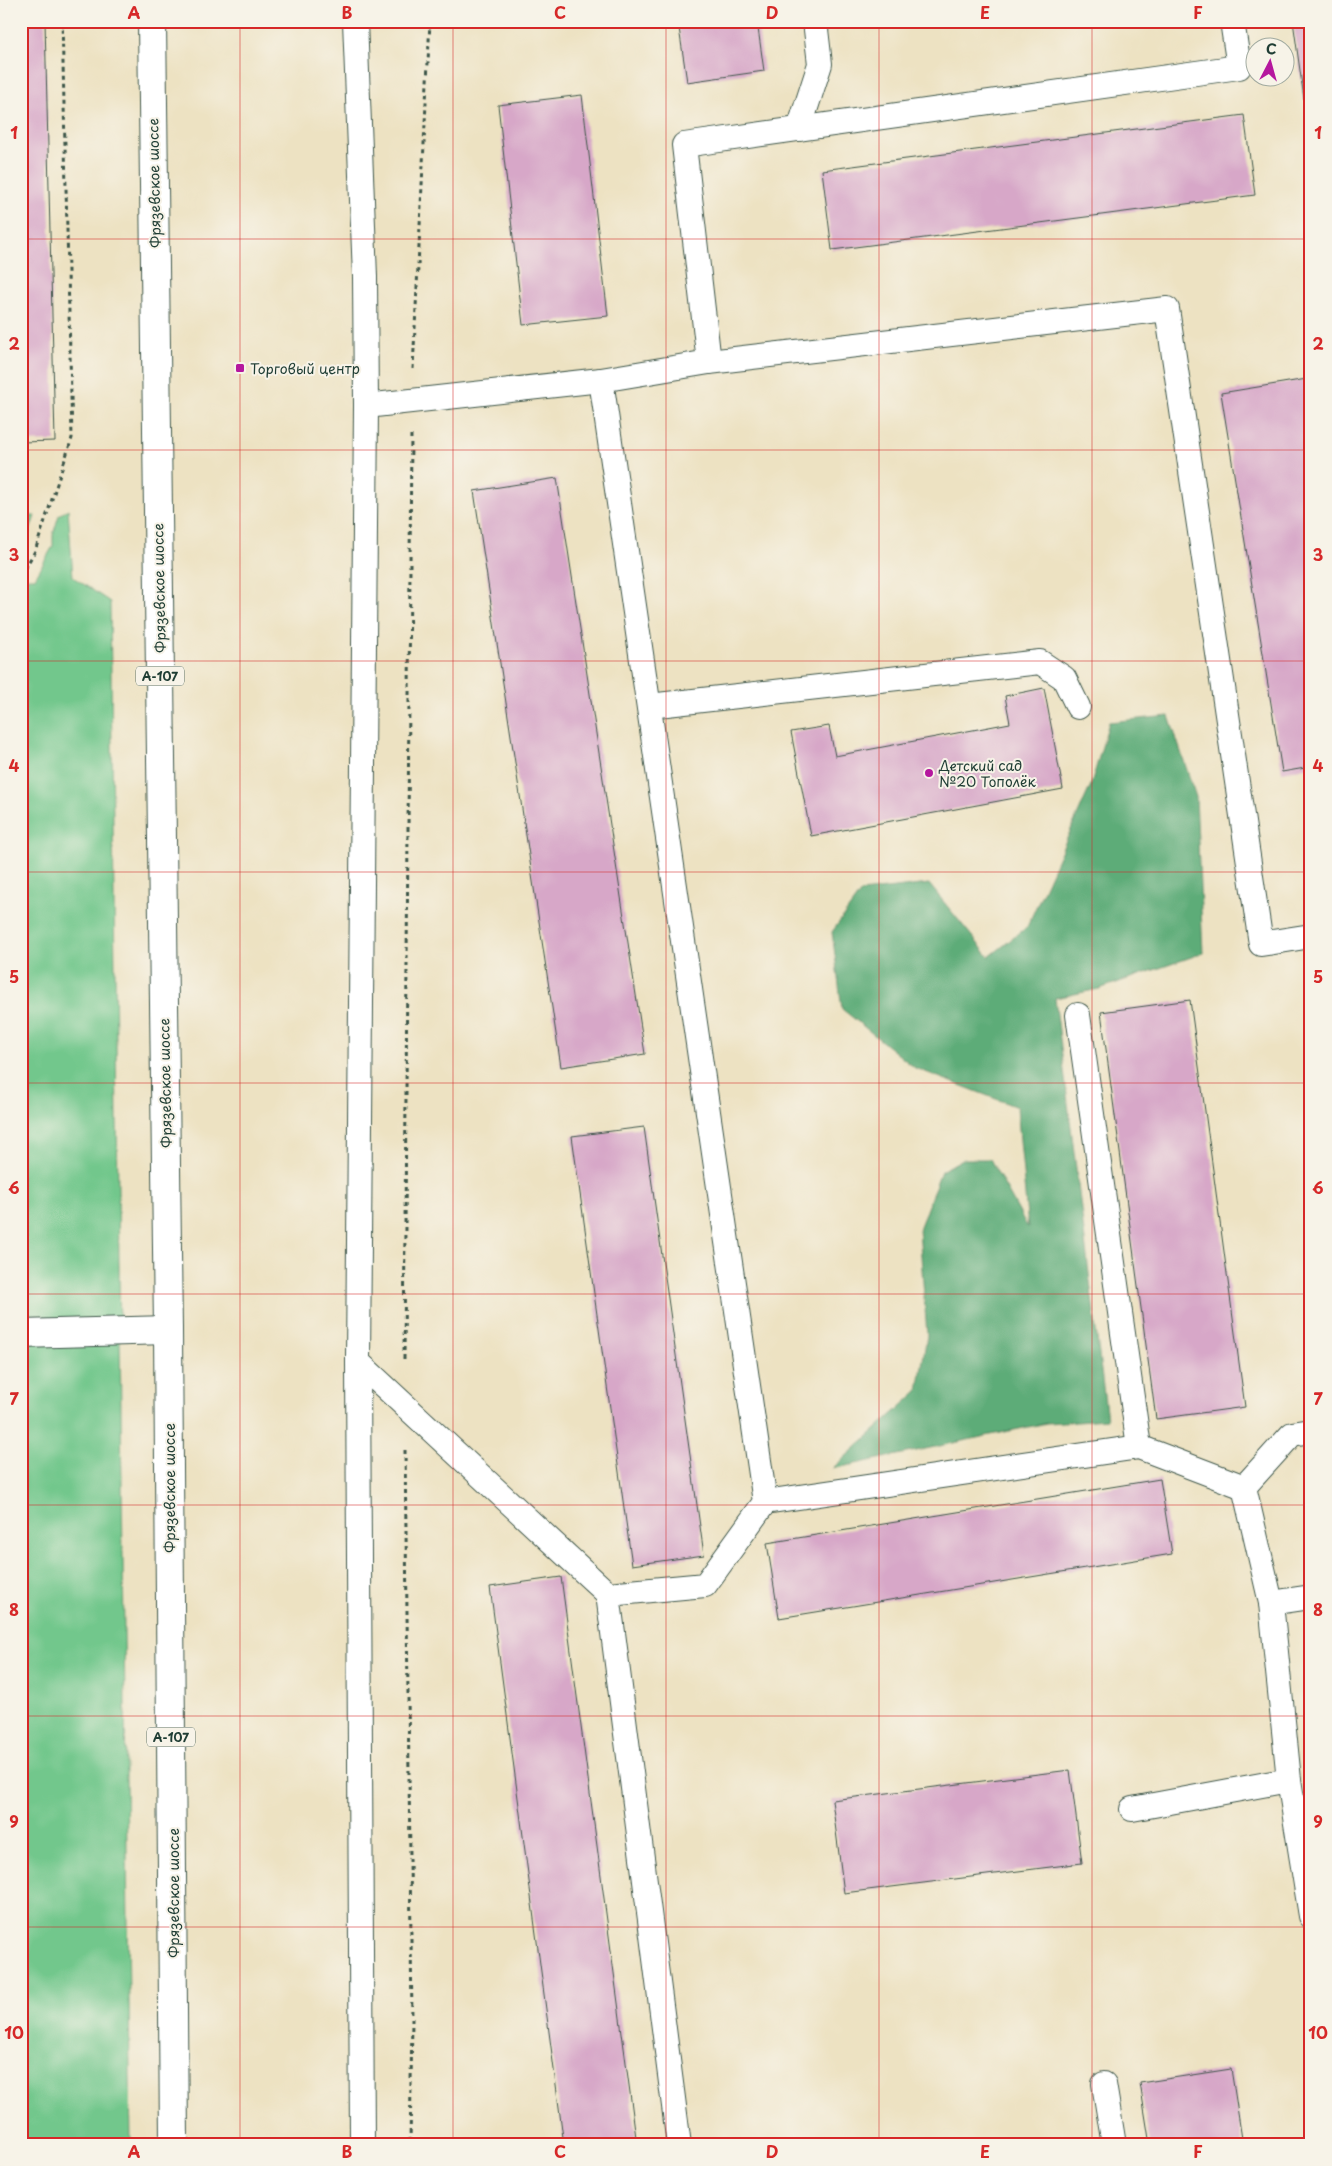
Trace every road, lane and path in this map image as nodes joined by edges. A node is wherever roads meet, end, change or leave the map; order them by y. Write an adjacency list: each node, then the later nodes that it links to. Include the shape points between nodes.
1 (62, 21): 12 (path, via 72,438 35,551)
2 (152, 21): 17 (main road, Фрязевское шоссе / А-107)
3 (355, 21): 11 (lane, via 365,277)
4 (430, 21): 10 (path)
5 (815, 21): 7 (lane, via 820,64)
6 (1232, 21): 7 (lane, via 1239,67)
7 (799, 129): 8 (lane, via 684,145)
8 (709, 362): 9 (lane); 15 (lane, via 1167,309 1262,944)
9 (601, 380): 10 (lane); 13 (lane)
10 (412, 401): 11 (lane); 20 (path)
11 (366, 406): 19 (lane)
12 (21, 575)
13 (649, 706): 14 (lane, via 1040,662 1064,678); 24 (lane)
14 (1078, 707)
15 (1311, 936)
16 (1078, 1015): 22 (lane)
17 (168, 1330): 18 (main road); 32 (main road, Фрязевское шоссе / А-107)
18 (21, 1334)
19 (358, 1362): 20 (lane); 33 (lane)
20 (404, 1404): 25 (lane); 34 (path, via 412,2020)
21 (1311, 1431): 23 (lane, via 1292,1434)
22 (1139, 1447): 23 (lane); 24 (lane)
23 (1244, 1487): 27 (lane)
24 (765, 1502): 25 (lane, via 705,1585)
25 (608, 1594): 35 (lane)
26 (1311, 1597): 27 (lane)
27 (1271, 1603): 28 (lane)
28 (1289, 1780): 29 (lane); 30 (lane)
29 (1132, 1809)
30 (1311, 1916)
31 (1104, 2084): 36 (lane)
32 (174, 2145)
33 (362, 2145)
34 (410, 2145)
35 (679, 2145)
36 (1114, 2145)

